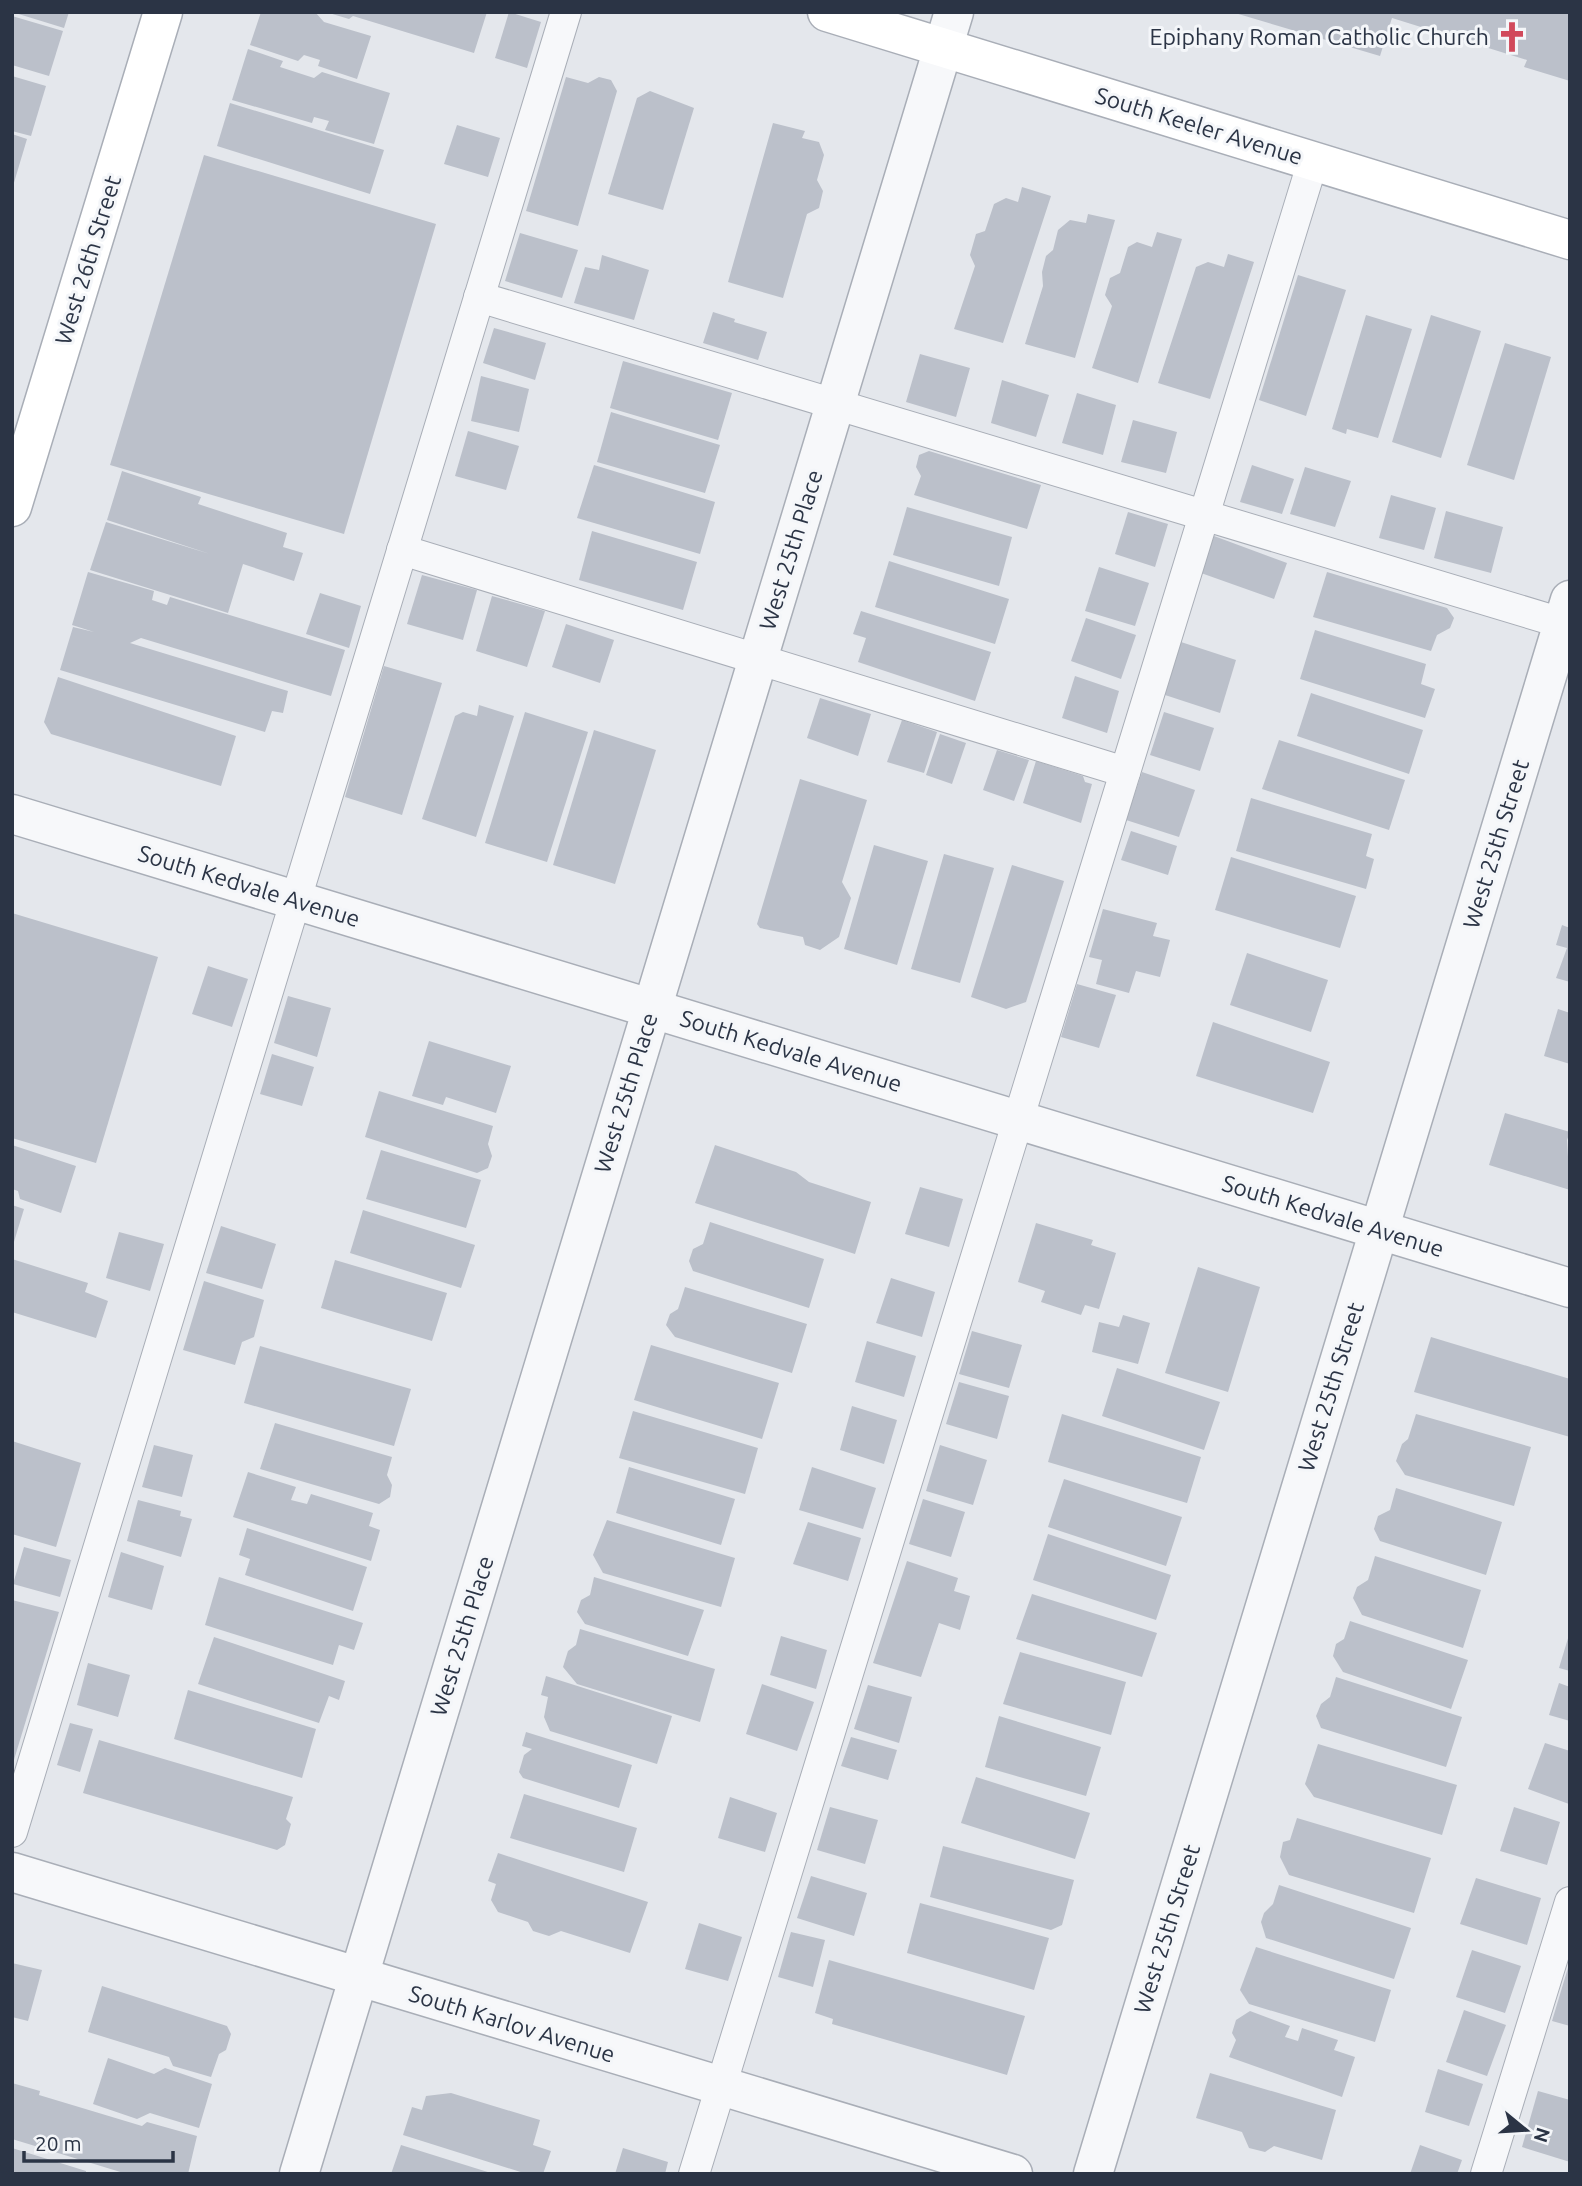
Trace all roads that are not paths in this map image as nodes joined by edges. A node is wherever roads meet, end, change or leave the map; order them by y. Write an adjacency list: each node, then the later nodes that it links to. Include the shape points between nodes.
1 (163, 12): 9 (street, West 26th Street)
2 (566, 12): 7 (lane)
3 (827, 12): 4 (street, South Keeler Avenue)
4 (948, 29): 5 (street, South Keeler Avenue); 8 (street, West 25th Place)
5 (1313, 161): 6 (street, South Keeler Avenue); 10 (lane)
6 (1570, 240)
7 (479, 298): 8 (lane); 11 (lane)
8 (834, 406): 10 (lane); 13 (street, West 25th Place)
9 (12, 507)
10 (1204, 516): 12 (lane); 14 (lane)
11 (402, 550): 13 (lane); 16 (lane)
12 (1566, 612): 19 (street, West 25th Street)
13 (758, 659): 14 (lane); 17 (street, West 25th Place)
14 (1125, 772): 18 (lane)
15 (12, 814): 16 (street, South Kedvale Avenue)
16 (296, 900): 17 (street, South Kedvale Avenue); 21 (lane)
17 (652, 1008): 18 (street, South Kedvale Avenue); 24 (street, West 25th Place)
18 (1018, 1120): 19 (street, South Kedvale Avenue); 25 (lane)
19 (1379, 1230): 20 (street, South Kedvale Avenue); 29 (street, West 25th Street)
20 (1570, 1288)
21 (12, 1832)
22 (12, 1872): 24 (street, South Karlov Avenue)
23 (1570, 1902): 30 (lane)
24 (358, 1978): 25 (street, South Karlov Avenue); 26 (street, West 25th Place)
25 (721, 2087): 27 (lane); 28 (street, South Karlov Avenue)
26 (299, 2174)
27 (694, 2174)
28 (1013, 2174)
29 (1093, 2174)
30 (1486, 2174)

